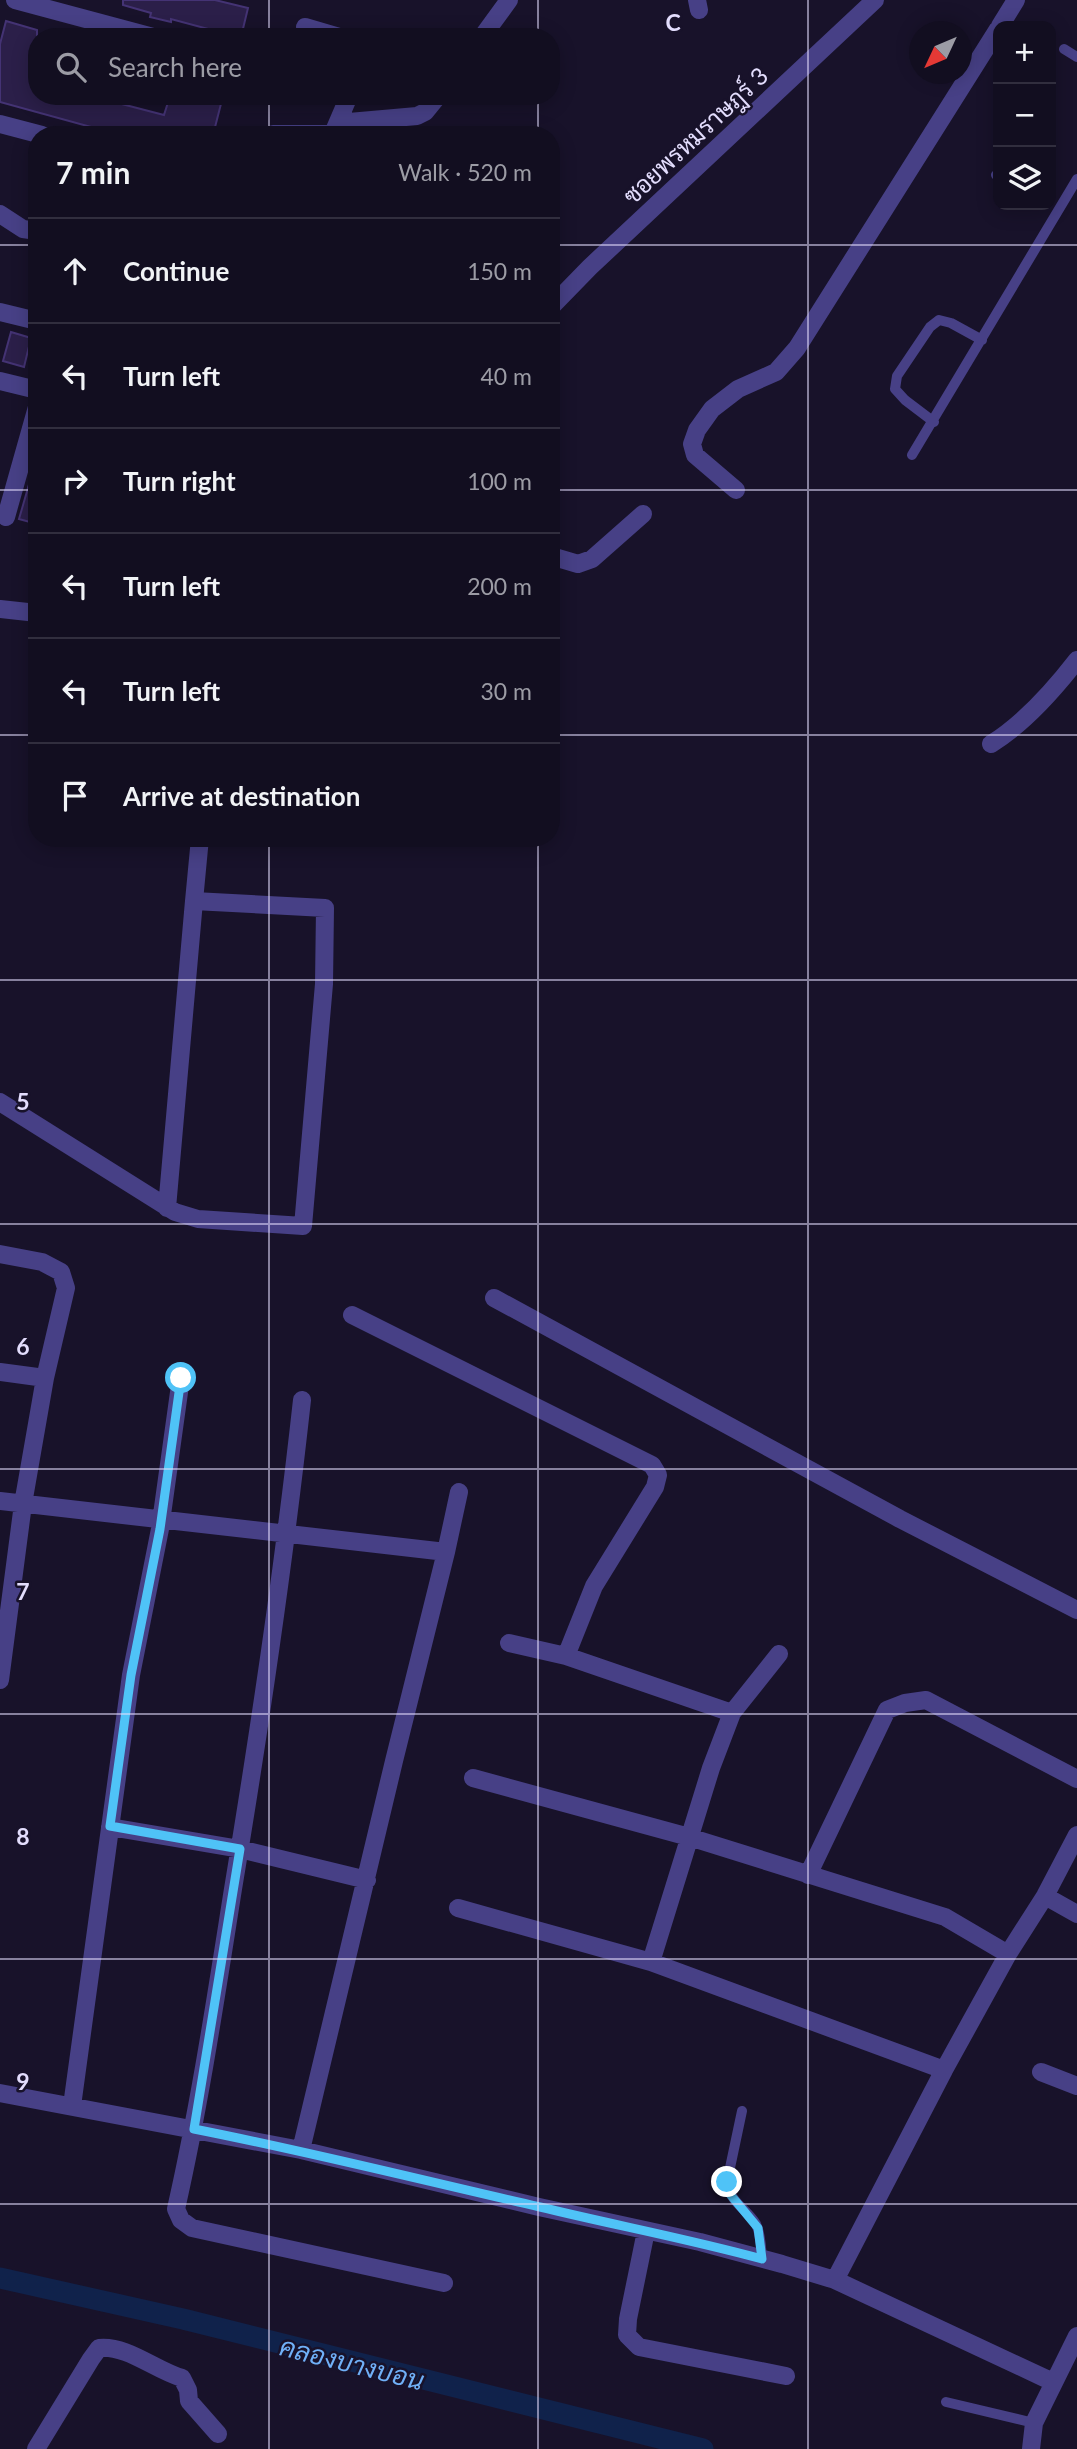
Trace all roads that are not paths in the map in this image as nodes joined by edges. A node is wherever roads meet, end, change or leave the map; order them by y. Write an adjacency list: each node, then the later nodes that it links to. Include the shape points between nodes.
1 (15, 0): 7 (street)
2 (509, 0): 9 (street)
3 (875, 0): 24 (street, ซอยพรหมราษฎร์ 3)
4 (1016, 0): 5 (street)
5 (1003, 21)
6 (305, 26): 8 (street)
7 (119, 28)
8 (311, 28)
9 (489, 28)
10 (993, 38): 33 (street, via 797,348 776,373 738,390 712,409 697,430 692,444 695,455)
11 (1064, 49): 12 (lane)
12 (1077, 57)
13 (345, 105): 16 (street)
14 (431, 105): 17 (street, via 417,116)
15 (0, 124): 18 (street)
16 (336, 126)
17 (344, 126)
18 (28, 131)
19 (1077, 179): 20 (lane)
20 (1056, 206)
21 (1053, 210): 27 (lane)
22 (0, 214): 23 (street)
23 (28, 230)
24 (560, 298)
25 (0, 312): 26 (street)
26 (28, 319)
27 (982, 340): 30 (lane); 30 (lane, via 939,320 897,376 895,389)
28 (0, 380): 29 (street)
29 (28, 388)
30 (934, 422): 32 (lane)
31 (28, 439): 35 (street)
32 (912, 455)
33 (736, 490)
34 (643, 514): 36 (street, via 592,559 578,564)
35 (6, 517)
36 (560, 559)
37 (0, 609): 38 (street)
38 (28, 612)
39 (1077, 660): 40 (street, via 1035,708)
40 (991, 744)
41 (199, 847): 42 (street)
42 (194, 901): 44 (street); 44 (street, via 325,908 324,984 303,1226 198,1219)
43 (0, 1102): 44 (street)
44 (167, 1208)
45 (0, 1254): 49 (street, via 42,1262 61,1272 66,1288)
46 (494, 1298): 58 (street)
47 (352, 1315): 62 (street, via 652,1465 657,1475 655,1487 594,1587)
48 (0, 1372): 49 (street)
49 (45, 1378): 54 (street)
50 (181, 1378): 55 (street)
51 (302, 1400): 56 (street)
52 (459, 1492): 57 (street)
53 (0, 1501): 54 (street)
54 (23, 1504): 55 (street); 59 (street)
55 (161, 1521): 56 (street); 67 (street, via 131,1675)
56 (288, 1534): 57 (street); 70 (street)
57 (446, 1552): 72 (street)
58 (1077, 1610)
59 (4, 1621): 63 (street)
60 (509, 1643): 62 (street)
61 (779, 1654): 64 (street)
62 (566, 1656): 64 (street)
63 (0, 1680)
64 (732, 1713): 69 (street)
65 (473, 1779): 69 (street)
66 (1077, 1779): 71 (street, via 926,1700 905,1703 887,1710)
67 (110, 1826): 70 (street); 82 (street)
68 (1077, 1835): 73 (street)
69 (689, 1837): 71 (street); 77 (street)
70 (240, 1849): 72 (street); 84 (street)
71 (808, 1875): 76 (street, via 945,1917)
72 (367, 1880): 85 (street)
73 (1045, 1896): 75 (street); 76 (street)
74 (458, 1908): 77 (street)
75 (1077, 1914)
76 (1008, 1954): 78 (street)
77 (651, 1962): 78 (street)
78 (944, 2070): 88 (street)
79 (1041, 2072): 80 (street)
80 (1077, 2086)
81 (0, 2092): 82 (street)
82 (72, 2106): 84 (street)
83 (742, 2111): 87 (lane, via 727,2182 729,2193 758,2228)
84 (194, 2129): 85 (street); 89 (street, via 176,2208 181,2220 192,2228)
85 (301, 2150): 86 (street)
86 (646, 2231): 87 (street); 91 (street, via 627,2335 639,2347)
87 (762, 2259): 88 (street)
88 (835, 2280): 92 (street)
89 (444, 2283)
90 (1077, 2336): 92 (street)
91 (786, 2375)
92 (1053, 2382): 94 (street)
93 (946, 2402): 94 (lane)
94 (1034, 2423): 97 (street)
95 (218, 2434): 96 (street, via 189,2401 182,2378 112,2347 99,2348 90,2359)
96 (41, 2447)
97 (1031, 2449)

